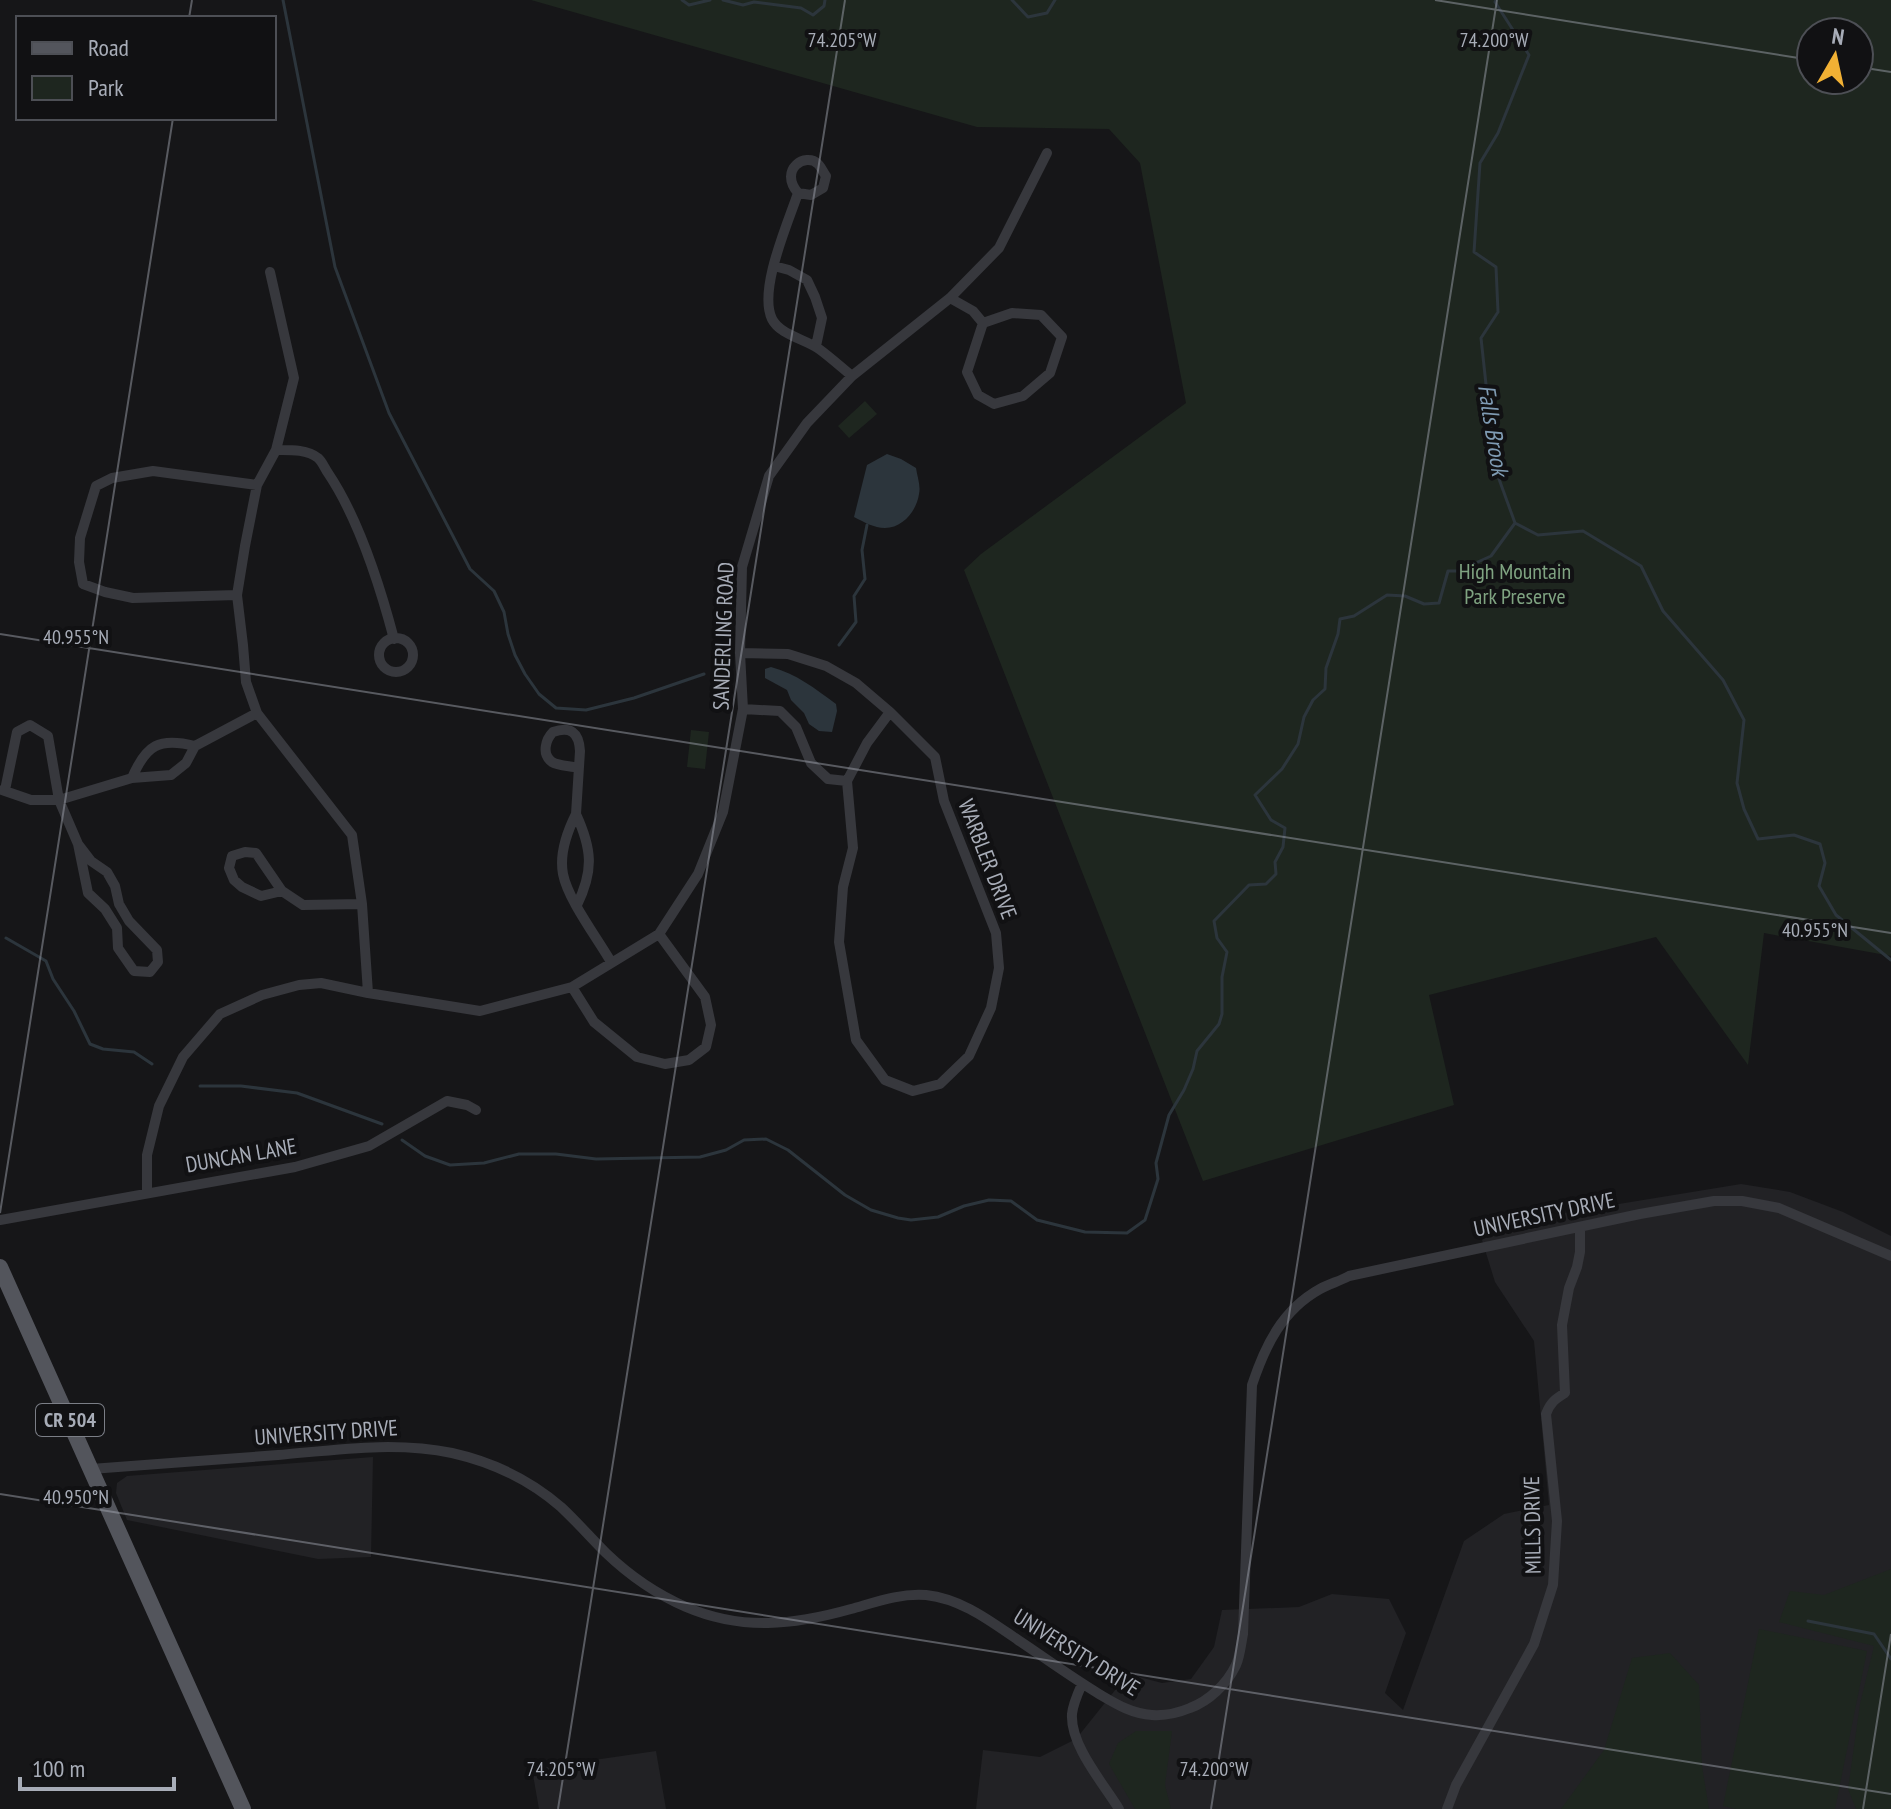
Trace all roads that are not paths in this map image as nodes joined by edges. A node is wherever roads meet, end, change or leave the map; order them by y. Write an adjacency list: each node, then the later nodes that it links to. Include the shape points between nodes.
1 (1047, 153): 5 (street, SANDERLING ROAD, via 999,248)
2 (798, 193): 3 (street)
3 (774, 266): 7 (street, via 807,280 822,318); 7 (street, via 767,291 772,320)
4 (270, 272): 9 (street, via 294,378)
5 (950, 298): 6 (street); 8 (street, SANDERLING ROAD)
6 (983, 323): 6 (street, via 967,372 978,395 994,404 1023,396 1050,373 1062,337 1041,315 1012,313)
7 (816, 346): 8 (street)
8 (852, 376): 13 (street, SANDERLING ROAD, via 807,423 769,476 742,567)
9 (276, 450): 10 (street); 12 (street, via 317,458 339,490)
10 (257, 485): 11 (street); 11 (street, via 153,471 112,478 96,486 80,538 83,584 94,588 133,598)
11 (237, 595): 16 (street, via 246,682)
12 (394, 639)
13 (740, 653): 14 (street, SANDERLING ROAD); 15 (street, WARBLER DRIVE, via 788,654 826,666)
14 (743, 709): 20 (street, via 780,711 796,727 811,763 828,779); 30 (street, SANDERLING ROAD, via 723,812 698,874)
15 (890, 712): 20 (street); 20 (street, WARBLER DRIVE, via 935,757 944,801 996,933 999,968 991,1008 969,1056 940,1084 913,1091 885,1080 856,1040 839,942 843,887 853,848)
16 (257, 713): 17 (street); 26 (street, via 352,835)
17 (195, 746): 19 (street, via 171,775); 19 (street, via 176,741 155,745)
18 (578, 768): 23 (street)
19 (132, 778): 22 (street)
20 (847, 781)
21 (2, 790): 22 (street, via 31,800); 22 (street, via 17,732 30,725 48,736)
22 (59, 800): 24 (street)
23 (576, 814): 27 (street, via 590,855); 27 (street, via 568,830 563,874)
24 (78, 844): 28 (street, via 107,872); 29 (street, via 88,893)
25 (282, 891): 25 (street, via 256,853 232,856 229,868 242,887 261,896); 26 (street, via 303,905)
26 (362, 904): 33 (street)
27 (577, 905): 31 (street)
28 (124, 911): 29 (street); 29 (street, via 157,950 158,962 150,972 134,971 126,962)
29 (111, 919)
30 (659, 934): 31 (street, SANDERLING ROAD); 32 (street, via 705,997 711,1025 706,1047 689,1060 665,1064 637,1057 594,1022)
31 (611, 962): 32 (street, SANDERLING ROAD)
32 (572, 987): 33 (street, SANDERLING ROAD, via 480,1011)
33 (368, 993): 35 (street, SANDERLING ROAD, via 321,983 299,985 220,1014 183,1057 159,1106 147,1155)
34 (476, 1110): 35 (street, DUNCAN LANE, via 447,1101 369,1146 337,1156)
35 (147, 1193): 36 (street, DUNCAN LANE)
36 (0, 1220)
37 (1580, 1227): 38 (street, UNIVERSITY DRIVE, via 1686,1205 1742,1201 1779,1208); 41 (street, UNIVERSITY DRIVE, via 1349,1276 1297,1306 1276,1328 1252,1385 1243,1634 1237,1664 1203,1703 1174,1714 1126,1710); 44 (street, MILLS DRIVE, via 1580,1252 1562,1325 1565,1393 1555,1398 1546,1414 1557,1521 1553,1585 1534,1644)
38 (1891, 1256)
39 (1, 1274): 40 (main road, CR 504)
40 (91, 1469): 41 (street, UNIVERSITY DRIVE, via 377,1446 456,1454 526,1481 629,1573 689,1608 730,1620 772,1624 815,1619 890,1597 936,1597 974,1611); 42 (main road, CR 504)
41 (1082, 1684): 43 (street, via 1072,1727)
42 (243, 1809)
43 (1119, 1809)
44 (1447, 1809)

